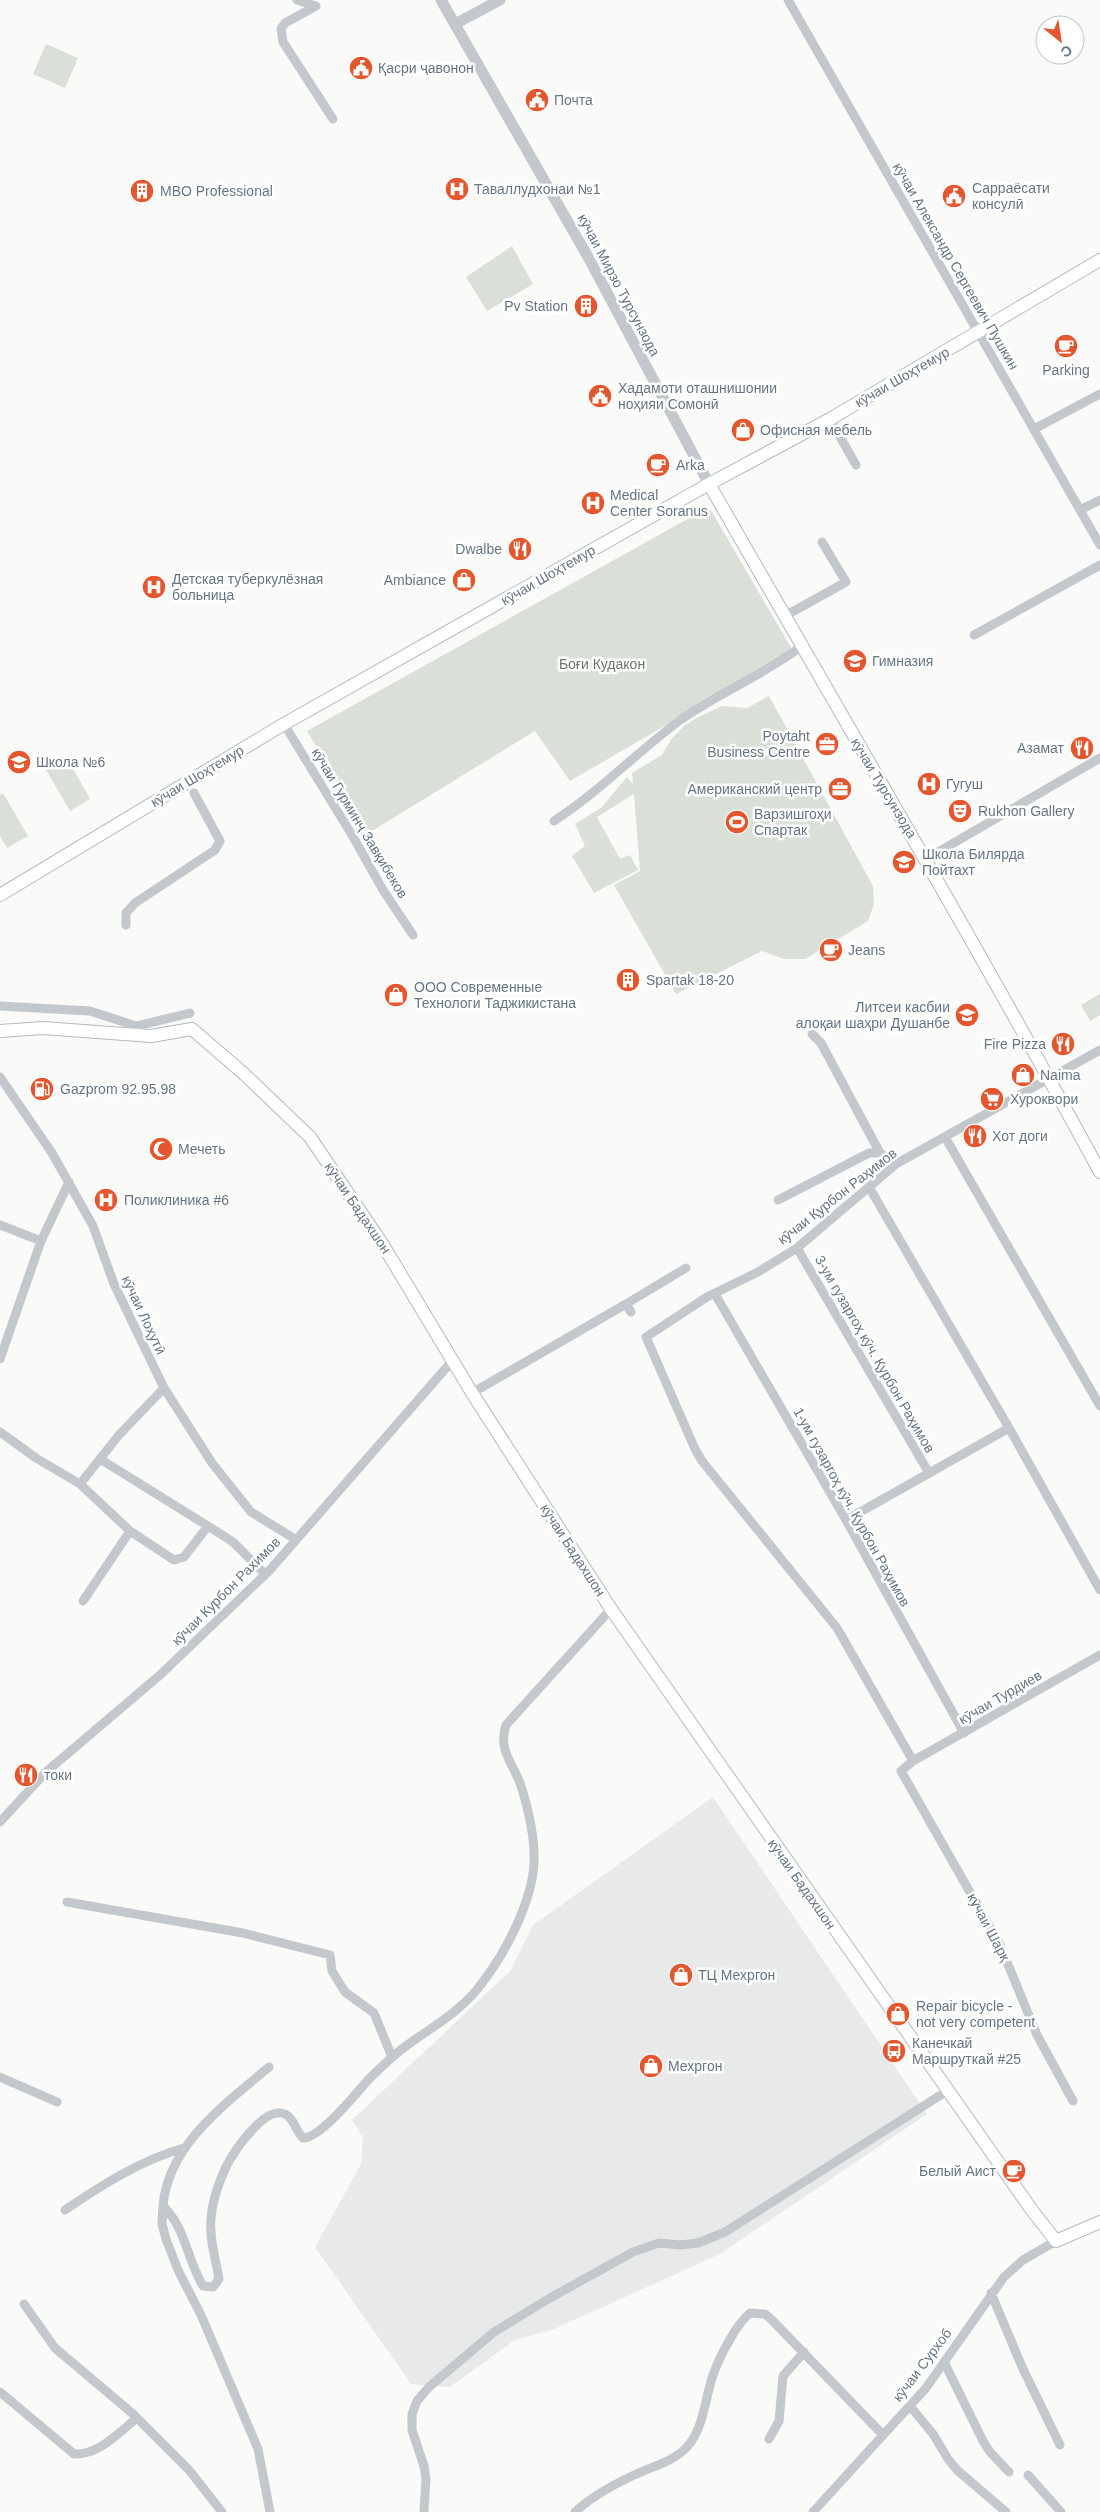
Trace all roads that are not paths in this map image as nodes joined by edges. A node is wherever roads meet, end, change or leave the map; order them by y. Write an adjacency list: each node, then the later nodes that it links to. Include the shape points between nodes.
1 (297, 0): 6 (street, via 316,6 285,23 281,29 283,42)
2 (441, 0): 5 (street)
3 (500, 0): 5 (street)
4 (788, 0): 8 (street, кӯчаи Александр Сергеевич Пушкин)
5 (455, 24): 13 (street, кӯчаи Мирзо Турсунзода, via 588,257)
6 (332, 119)
7 (1100, 260): 8 (main road, кӯчаи Шоҳтемур)
8 (978, 332): 10 (main road, кӯчаи Шоҳтемур); 11 (street, кӯчаи Александр Сергеевич Пушкин)
9 (1099, 396): 11 (street)
10 (830, 420): 12 (street); 13 (main road, кӯчаи Шоҳтемур)
11 (1034, 430): 15 (street, кӯчаи Александр Сергеевич Пушкин)
12 (856, 465)
13 (709, 484): 19 (main road, кӯчаи Турсунзода); 22 (main road, кӯчаи Шоҳтемур)
14 (1100, 500): 15 (street)
15 (1080, 510): 17 (street, кӯчаи Александр Сергеевич Пушкин)
16 (822, 542): 19 (street, via 846,582)
17 (1100, 545)
18 (1100, 565): 20 (street)
19 (785, 616): 21 (main road, кӯчаи Турсунзода)
20 (974, 635)
21 (802, 646): 25 (street, via 680,721 580,804); 26 (main road, кӯчаи Турсунзода)
22 (284, 724): 27 (main road, кӯчаи Шоҳтемур); 29 (street, кӯчаи Гурминҷ Завқибеков)
23 (1100, 758): 26 (street)
24 (194, 793): 28 (street, via 220,844 135,903 126,913)
25 (554, 821)
26 (926, 859): 36 (main road, кӯчаи Турсунзода)
27 (0, 895)
28 (126, 924)
29 (413, 935)
30 (0, 1006): 31 (street, via 102,1013 136,1026)
31 (190, 1013)
32 (0, 1031): 51 (main road, кӯчаи Бадахшон, via 43,1028 151,1036 192,1029 310,1138 383,1245)
33 (812, 1034): 38 (street, via 821,1043)
34 (1100, 1050): 36 (street, кӯчаи Қурбон Раҳимов)
35 (0, 1077): 41 (street, кӯчаи Лоҳутӣ)
36 (1049, 1079): 37 (street, кӯчаи Қурбон Раҳимов); 40 (main road, кӯчаи Турсунзода)
37 (945, 1138): 39 (street, кӯчаи Қурбон Раҳимов); 54 (street)
38 (880, 1153): 39 (street); 43 (street, кӯчаи Қурбон Раҳимов, via 869,1153)
39 (896, 1164): 42 (street, кӯчаи Қурбон Раҳимов)
40 (1100, 1172)
41 (69, 1182): 45 (street); 52 (street, кӯчаи Лоҳутӣ, via 93,1226 114,1284)
42 (869, 1187): 46 (street, кӯчаи Қурбон Раҳимов); 55 (street)
43 (778, 1200)
44 (0, 1225): 45 (street)
45 (42, 1240): 49 (street)
46 (797, 1248): 48 (street, кӯчаи Қурбон Раҳимов); 58 (street, 3-ум гузаргоҳ кӯч. Қурбон Раҳимов)
47 (686, 1268): 53 (street, via 629,1308)
48 (715, 1294): 60 (street, 1-ум гузаргоҳ кӯч. Қурбон Раҳимов); 70 (street, кӯчаи Қурбон Раҳимов, via 646,1337 695,1449 837,1628)
49 (3, 1341): 50 (street)
50 (0, 1360)
51 (453, 1360): 53 (main road, кӯчаи Бадахшон); 63 (street, кӯчаи Курбон Рахимов)
52 (164, 1388): 57 (street); 63 (street, кӯчаи Лоҳутӣ, via 212,1463 251,1512)
53 (472, 1393): 67 (main road, кӯчаи Бадахшон)
54 (1100, 1406)
55 (1009, 1428): 58 (street); 65 (street)
56 (0, 1432): 59 (street)
57 (100, 1459): 59 (street); 61 (street)
58 (928, 1473): 60 (street)
59 (80, 1484): 62 (street)
60 (846, 1520): 69 (street, 1-ум гузаргоҳ кӯч. Қурбон Раҳимов)
61 (208, 1526): 62 (street, via 184,1557 178,1560); 64 (street, via 233,1542)
62 (130, 1531): 66 (street)
63 (295, 1539): 64 (street, кӯчаи Курбон Рахимов)
64 (265, 1574): 71 (street, кӯчаи Курбон Рахимов, via 160,1676 46,1772)
65 (1100, 1590)
66 (83, 1600)
67 (611, 1609): 73 (street, via 516,1713 502,1736 502,1745 522,1787 533,1834 534,1863 530,1894 506,1944 482,1984 447,2017); 76 (main road, кӯчаи Бадахшон)
68 (1100, 1656): 69 (street, кӯчаи Турдиев)
69 (964, 1733): 70 (street, кӯчаи Турдиев)
70 (914, 1762): 77 (street, кӯчаи Шарқ, via 901,1771 1000,1945 1021,2001)
71 (0, 1822)
72 (67, 1902): 73 (street, via 242,1933 330,1955 332,1971 345,1992 374,2013)
73 (392, 2057): 80 (street, via 326,2125 308,2138 300,2136 288,2115 280,2112 271,2114 244,2138 226,2166 210,2219 219,2280 214,2287 203,2286 196,2275 182,2231)
74 (269, 2067): 79 (street, via 217,2113)
75 (0, 2076): 78 (street)
76 (947, 2091): 83 (main road, кӯчаи Бадахшон); 98 (street, via 725,2232 698,2243 650,2244 494,2332 417,2401 412,2414 412,2430 426,2479)
77 (1073, 2101)
78 (57, 2102)
79 (184, 2148): 80 (street, via 167,2179); 81 (street, via 155,2158 96,2189)
80 (163, 2206): 97 (street, via 162,2224 178,2270 201,2315 258,2449)
81 (65, 2210)
82 (1100, 2222): 83 (main road)
83 (1056, 2242): 84 (street, кӯчаи Сурхоб, via 1023,2260)
84 (992, 2293): 87 (street, кӯчаи Сурхоб); 93 (street, via 1023,2369)
85 (24, 2304): 90 (street, via 55,2348)
86 (804, 2352): 91 (street); 92 (street, via 783,2376 779,2420); 99 (street, via 765,2314 750,2313 742,2320 714,2374 701,2421 686,2448 669,2461 600,2494)
87 (944, 2362): 89 (street, кӯчаи Сурхоб); 94 (street, via 983,2441)
88 (0, 2392): 90 (street, via 74,2454 86,2454 99,2448)
89 (910, 2406): 91 (street, кӯчаи Сурхоб); 101 (street, via 957,2470)
90 (137, 2418): 96 (street, via 189,2470)
91 (883, 2435): 100 (street, кӯчаи Сурхоб)
92 (769, 2439)
93 (1060, 2445)
94 (1010, 2472)
95 (1028, 2475): 102 (street)
96 (222, 2512)
97 (270, 2512)
98 (424, 2512)
99 (575, 2512)
100 (813, 2512)
101 (1006, 2512)
102 (1061, 2512)

